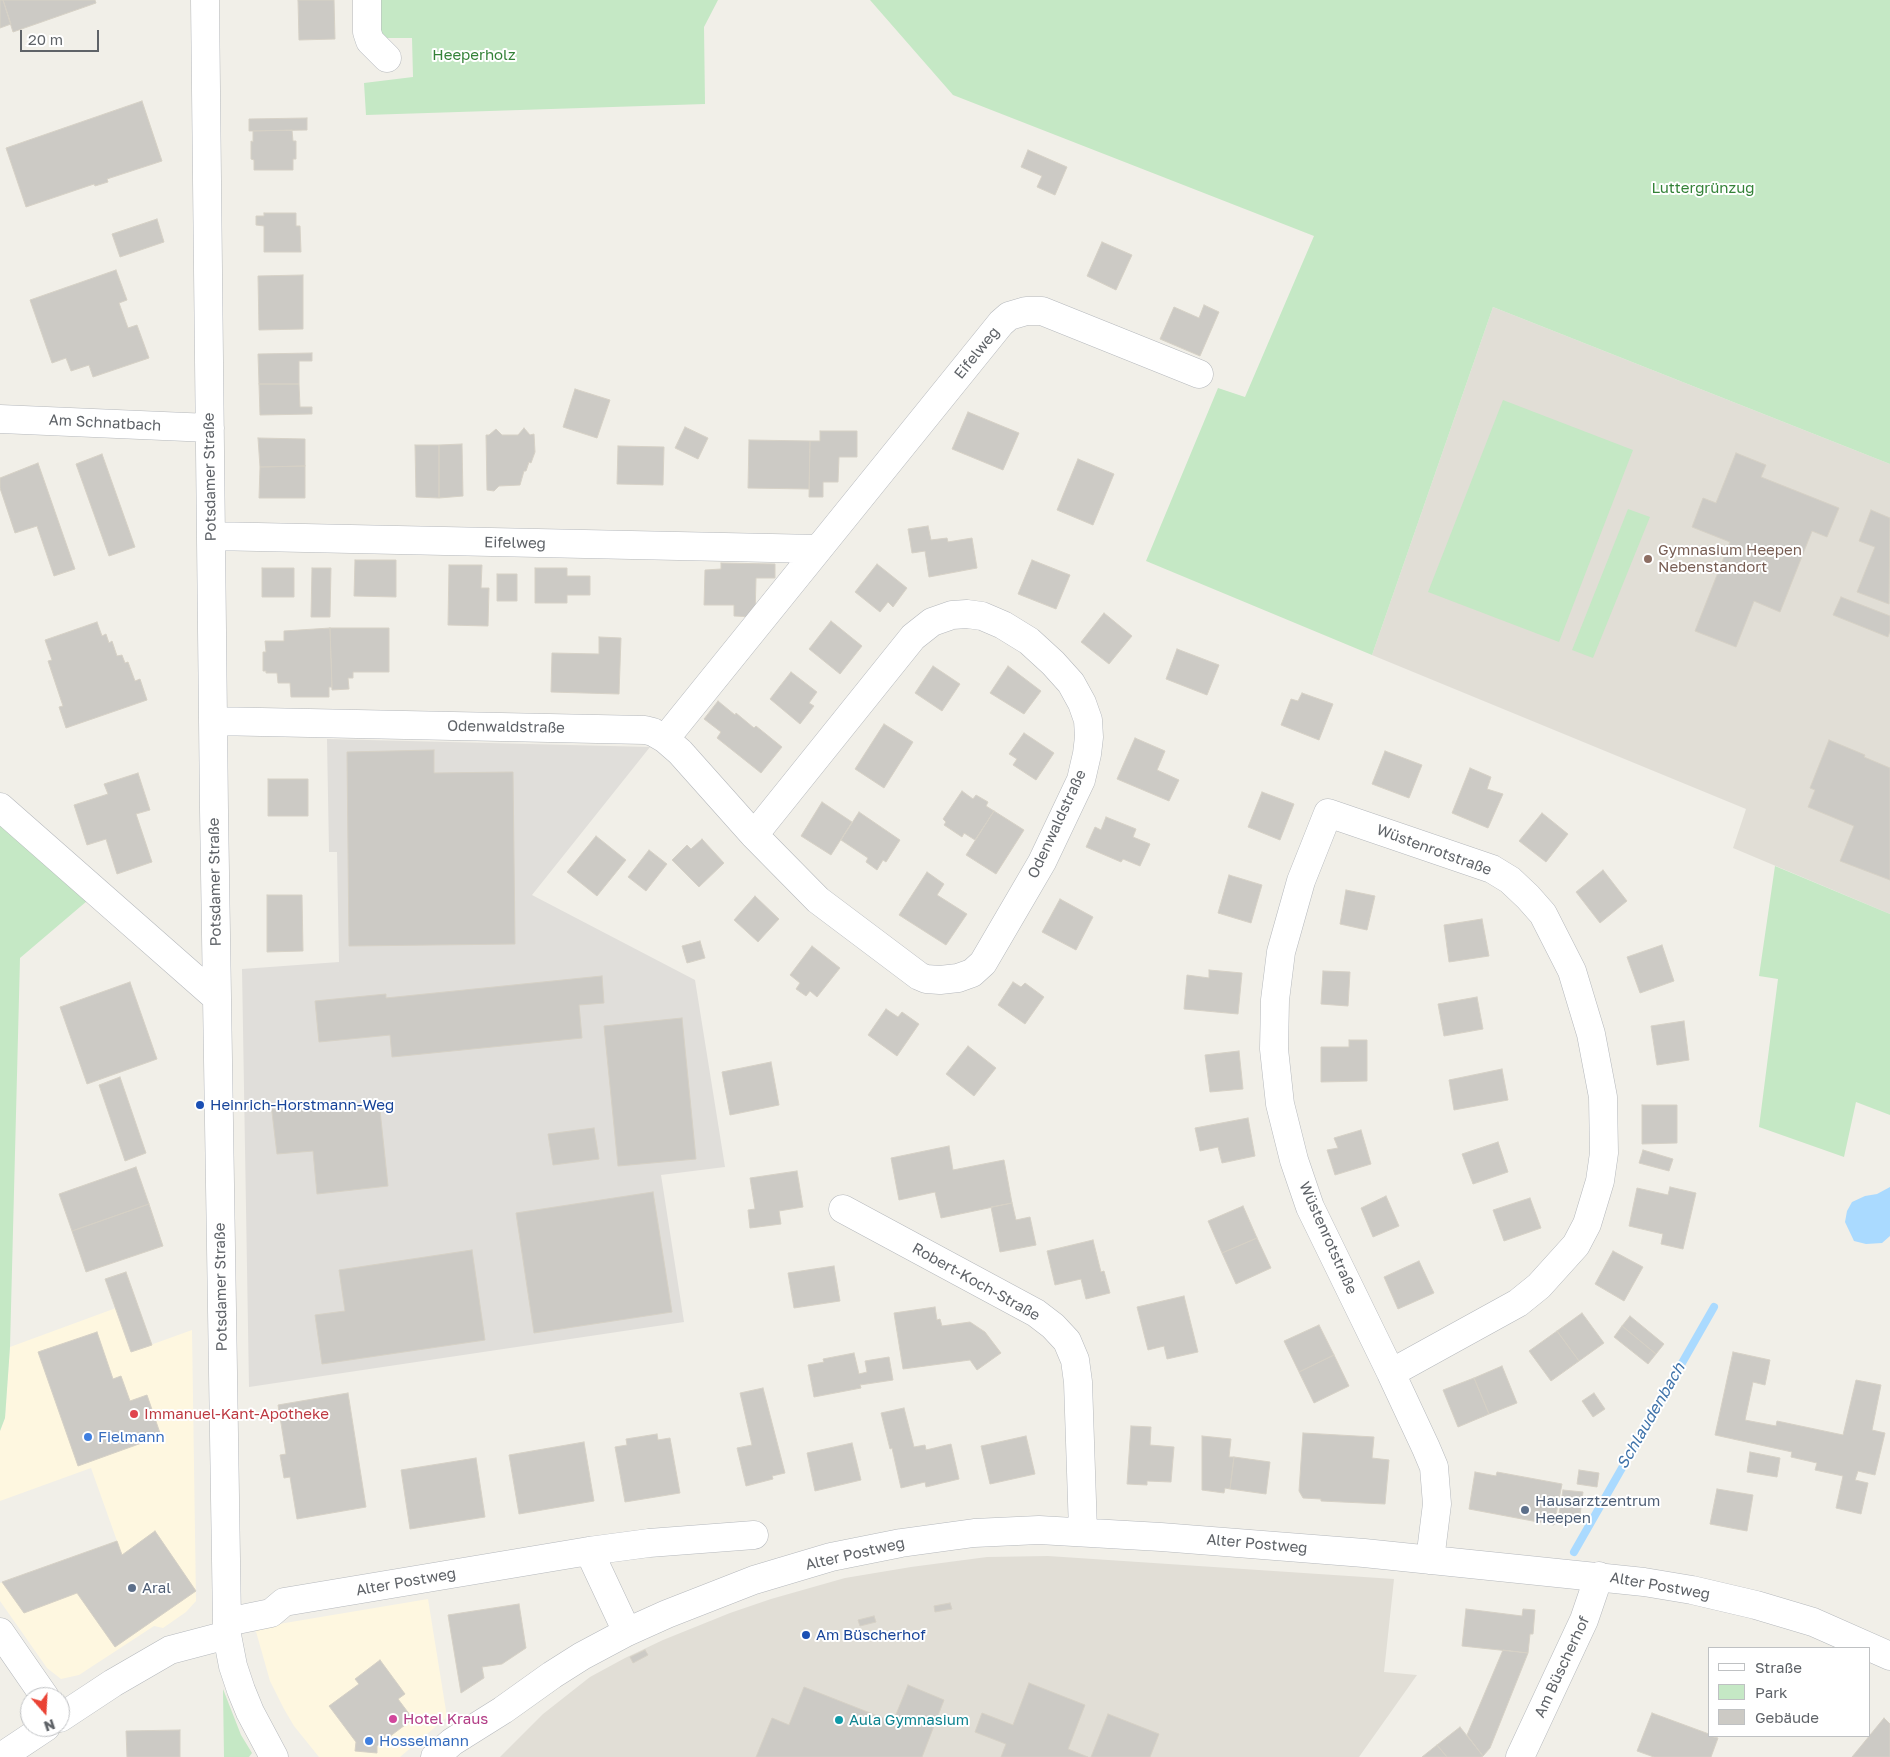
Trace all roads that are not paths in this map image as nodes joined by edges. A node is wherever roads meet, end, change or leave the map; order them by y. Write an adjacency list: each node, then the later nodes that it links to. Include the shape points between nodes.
1 (205, 0): 6 (street, Potsdamer Straße)
2 (367, 0): 3 (street, via 370,41)
3 (387, 58)
4 (1199, 374): 8 (street, Eifelweg, via 1042,311 1017,313 1001,323)
5 (0, 419): 6 (street, Am Schnatbach)
6 (210, 428): 7 (street, Potsdamer Straße)
7 (211, 536): 8 (street, Eifelweg); 9 (street, Potsdamer Straße)
8 (818, 549): 10 (street, Eifelweg)
9 (213, 721): 10 (street, Odenwaldstraße, via 644,730); 13 (street, Potsdamer Straße)
10 (665, 739): 12 (street, Odenwaldstraße)
11 (0, 807): 13 (street)
12 (754, 835): 12 (street, Odenwaldstraße, via 818,900 919,976 940,980 972,973 983,964 1042,862 1081,780 1089,737 1082,703 1071,683 1053,663 1028,640 1003,625 967,614 932,622 913,637)
13 (217, 998): 21 (street, Potsdamer Straße)
14 (843, 1209): 16 (street, Robert-Koch-Straße, via 1036,1313 1067,1341 1075,1360 1078,1382)
15 (1391, 1372): 15 (street, Wüstenrotstraße, via 1518,1303 1539,1286 1576,1245 1587,1224 1600,1182 1604,1153 1603,1097 1591,1034 1572,971 1543,914 1528,897 1492,869 1328,813 1301,881 1281,952 1275,1000 1275,1058 1280,1104 1310,1207); 19 (street, Wüstenrotstraße, via 1434,1467 1437,1504)
16 (1083, 1531): 19 (street, Alter Postweg); 23 (street, Alter Postweg, via 974,1533 831,1557 714,1595)
17 (754, 1535): 18 (street, Alter Postweg)
18 (589, 1551): 21 (street, Alter Postweg, via 284,1602 271,1613); 23 (street)
19 (1430, 1560): 20 (street, Alter Postweg)
20 (1599, 1576): 25 (street, Alter Postweg, via 1692,1590 1756,1605 1813,1622); 35 (street, Am Büscherhof, via 1584,1620)
21 (227, 1628): 29 (street, Alter Postweg, via 152,1659); 31 (street, Potsdamer Straße, via 233,1666 241,1690 258,1728)
22 (0, 1632): 27 (street)
23 (627, 1632): 28 (street, Alter Postweg, via 582,1656)
24 (1870, 1647): 26 (street, Alter Postweg)
25 (1870, 1647)
26 (1890, 1656)
27 (38, 1687)
28 (503, 1710): 33 (street, Alter Postweg, via 452,1742); 34 (street, Alter Postweg)
29 (70, 1712)
30 (31, 1737): 32 (street)
31 (276, 1756)
32 (1, 1757)
33 (435, 1757)
34 (465, 1757)
35 (1520, 1757)

